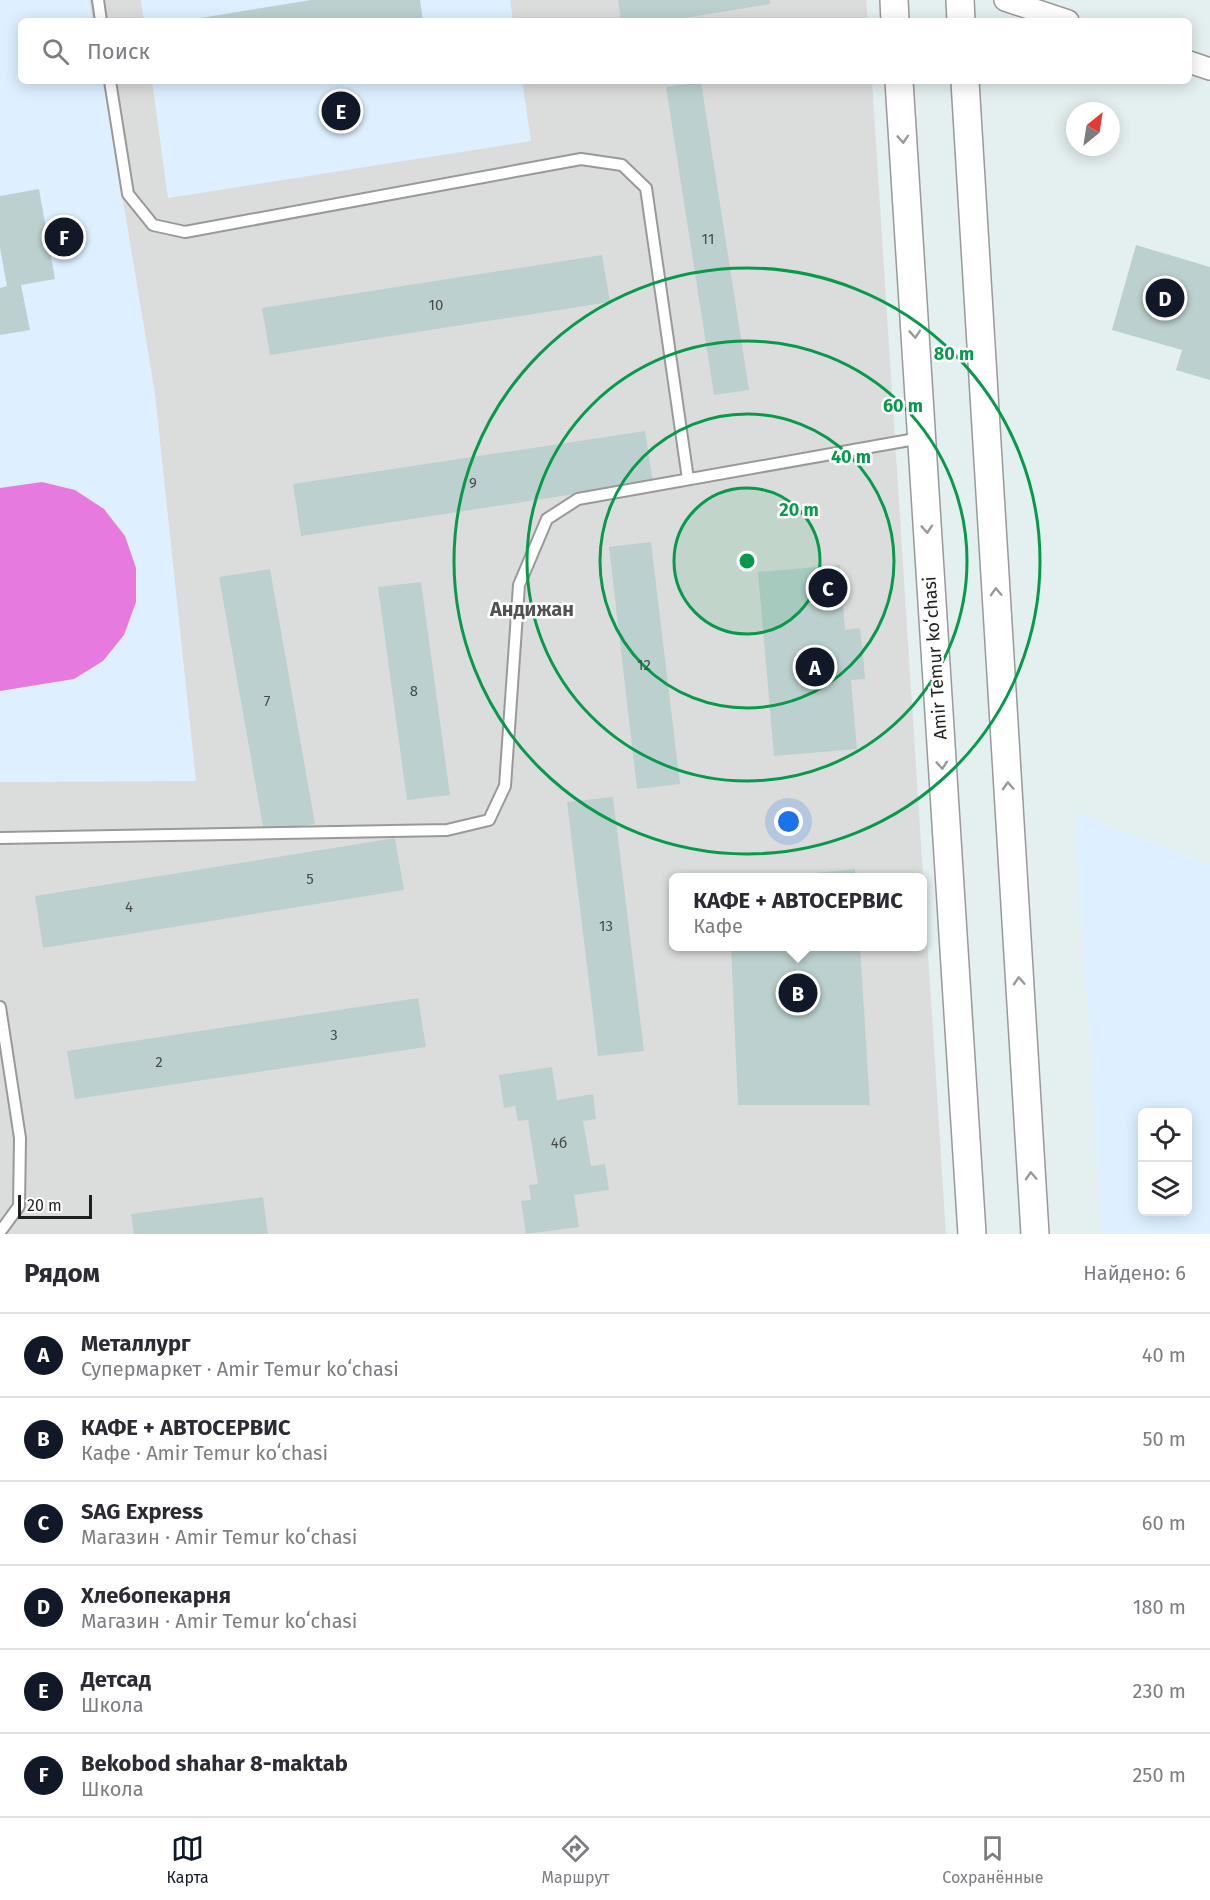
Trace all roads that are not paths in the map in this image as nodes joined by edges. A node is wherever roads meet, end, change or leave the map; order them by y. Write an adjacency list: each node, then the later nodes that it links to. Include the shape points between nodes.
1 (98, 0): 5 (lane)
2 (894, 0): 6 (street)
3 (960, 0): 7 (street)
4 (1005, 0): 8 (street)
5 (101, 18)
6 (895, 18)
7 (961, 18)
8 (1059, 18)
9 (1192, 63): 10 (street)
10 (1210, 69)
11 (110, 84): 15 (lane, via 128,194 153,225 185,232 581,159 622,165 646,188)
12 (899, 84): 14 (street, Amir Temur koʻchasi, one-way to 14)
13 (965, 84): 20 (street, one-way to 13)
14 (921, 438): 15 (lane); 19 (street, Amir Temur koʻchasi, one-way to 19)
15 (688, 480): 16 (lane, via 578,500 548,519 519,585 505,786 489,820 447,830)
16 (0, 838)
17 (0, 1007): 18 (lane, via 20,1138 19,1206)
18 (0, 1232)
19 (972, 1234)
20 (1035, 1234)

